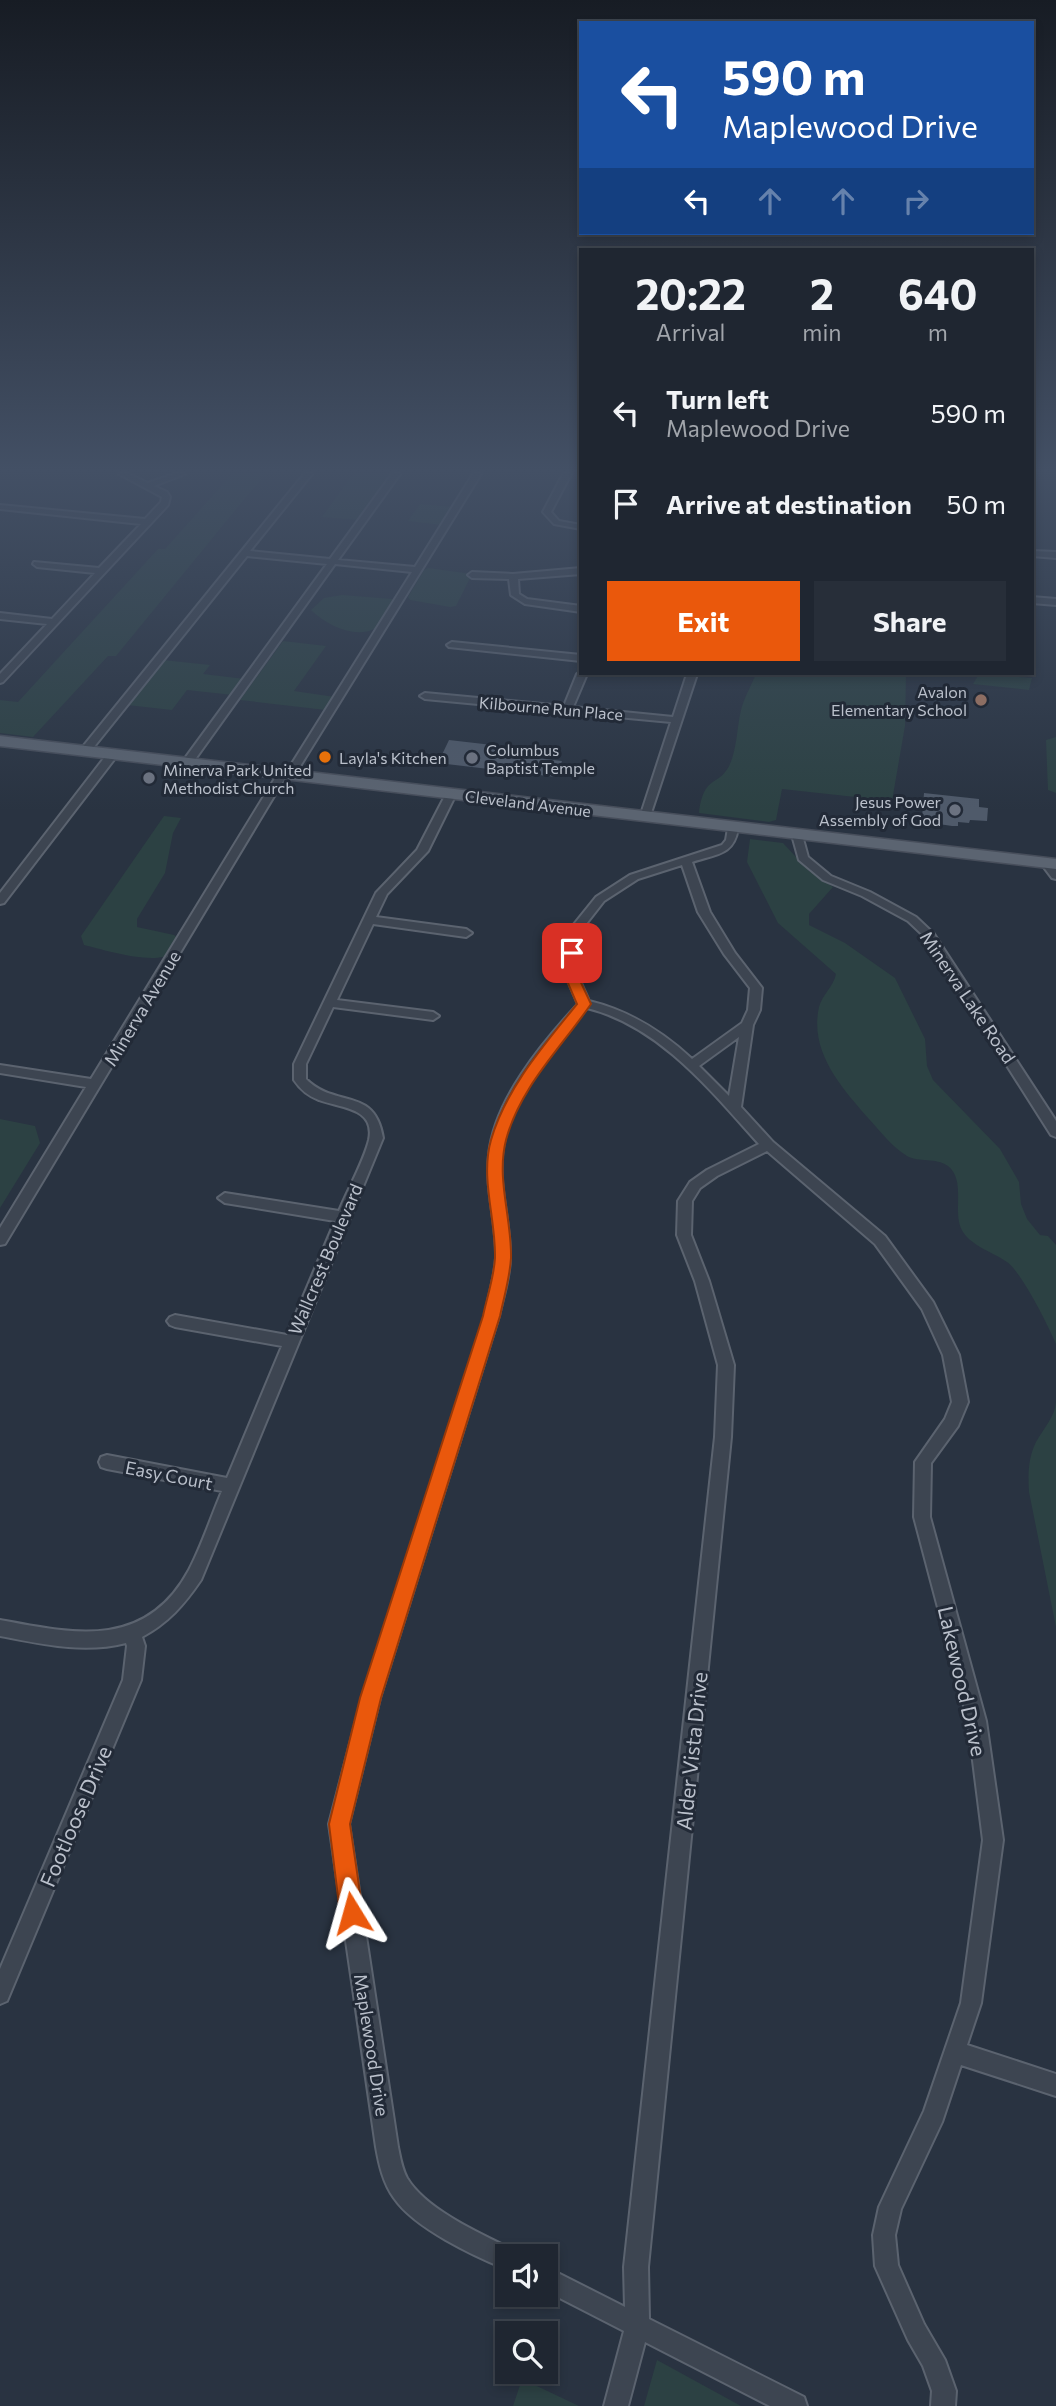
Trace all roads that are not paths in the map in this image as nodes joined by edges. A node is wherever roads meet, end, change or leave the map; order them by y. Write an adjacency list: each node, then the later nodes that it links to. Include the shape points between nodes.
1 (87, 586): 10 (street)
2 (217, 586): 20 (street)
3 (314, 586): 22 (street)
4 (407, 586): 23 (street, Minerva Avenue)
5 (514, 586): 8 (street, via 515,595 525,601)
6 (1034, 600): 7 (street)
7 (1056, 602)
8 (579, 609)
9 (0, 616): 10 (street)
10 (54, 622): 15 (street)
11 (452, 645): 12 (street)
12 (579, 658)
13 (582, 675): 17 (street)
14 (692, 675): 18 (street)
15 (0, 680)
16 (425, 696): 17 (street, Kilbourne Run Place)
17 (567, 711): 18 (street, Kilbourne Run Place)
18 (677, 720): 25 (street)
19 (0, 741): 20 (main road, Cleveland Avenue)
20 (85, 751): 21 (main road, Cleveland Avenue)
21 (112, 755): 22 (main road, Cleveland Avenue); 30 (street)
22 (187, 763): 23 (main road, Cleveland Avenue)
23 (286, 775): 24 (main road, Cleveland Avenue); 39 (street, Minerva Avenue)
24 (451, 794): 25 (main road, Cleveland Avenue); 31 (street, Wallcrest Boulevard, via 422,851 386,887)
25 (645, 817): 26 (main road, Cleveland Avenue)
26 (733, 828): 27 (main road, Cleveland Avenue); 28 (street, via 726,847)
27 (797, 835): 29 (main road, Cleveland Avenue); 41 (street, Minerva Lake Road, via 803,859 828,878 912,919 930,936)
28 (685, 859): 34 (street, via 634,877 600,900 573,933 570,974); 36 (street, via 704,912 756,988)
29 (1053, 867)
30 (0, 901)
31 (369, 920): 32 (street); 33 (street, Wallcrest Boulevard)
32 (466, 933)
33 (329, 1003): 35 (street); 44 (street, Wallcrest Boulevard, via 300,1064 300,1080 314,1093 368,1112 376,1124 376,1138)
34 (584, 1004): 37 (street, Lakewood Drive, via 626,1017 661,1037); 55 (street, Maplewood Drive, via 540,1060 498,1141 496,1187 503,1258 492,1316 371,1698 340,1824 387,2157 401,2191 447,2228)
35 (433, 1016)
36 (747, 1026): 37 (street); 40 (street)
37 (691, 1066): 40 (street, Lakewood Drive)
38 (0, 1069): 39 (street)
39 (96, 1084): 45 (street, Minerva Avenue)
40 (734, 1108): 42 (street, Lakewood Drive)
41 (1056, 1132)
42 (768, 1144): 53 (street, Lakewood Drive, via 880,1240 928,1306 951,1355 960,1402 952,1422 923,1462 922,1517 977,1721 993,1840 971,2003); 57 (street, Alder Vista Drive, via 712,1172 695,1185 685,1201 684,1235 726,1365 724,1425 636,2267)
43 (225, 1198): 44 (street)
44 (342, 1217): 47 (street, Wallcrest Boulevard)
45 (0, 1240)
46 (175, 1321): 47 (street)
47 (291, 1342): 49 (street, Wallcrest Boulevard)
48 (107, 1462): 49 (street, Easy Court)
49 (231, 1486): 51 (street, Wallcrest Boulevard, via 182,1597 159,1619)
50 (0, 1628): 51 (street, Wallcrest Boulevard, via 78,1642)
51 (132, 1634): 52 (street, Footloose Drive, via 136,1646 132,1680)
52 (0, 1994)
53 (955, 2052): 54 (street); 60 (street, Lakewood Drive, via 934,2114 890,2207 884,2235 887,2266 933,2360 944,2391)
54 (1056, 2084)
55 (495, 2252)
56 (558, 2285): 57 (street)
57 (638, 2328): 58 (street, Alder Vista Drive); 59 (street)
58 (616, 2406)
59 (795, 2406)
60 (943, 2406)

